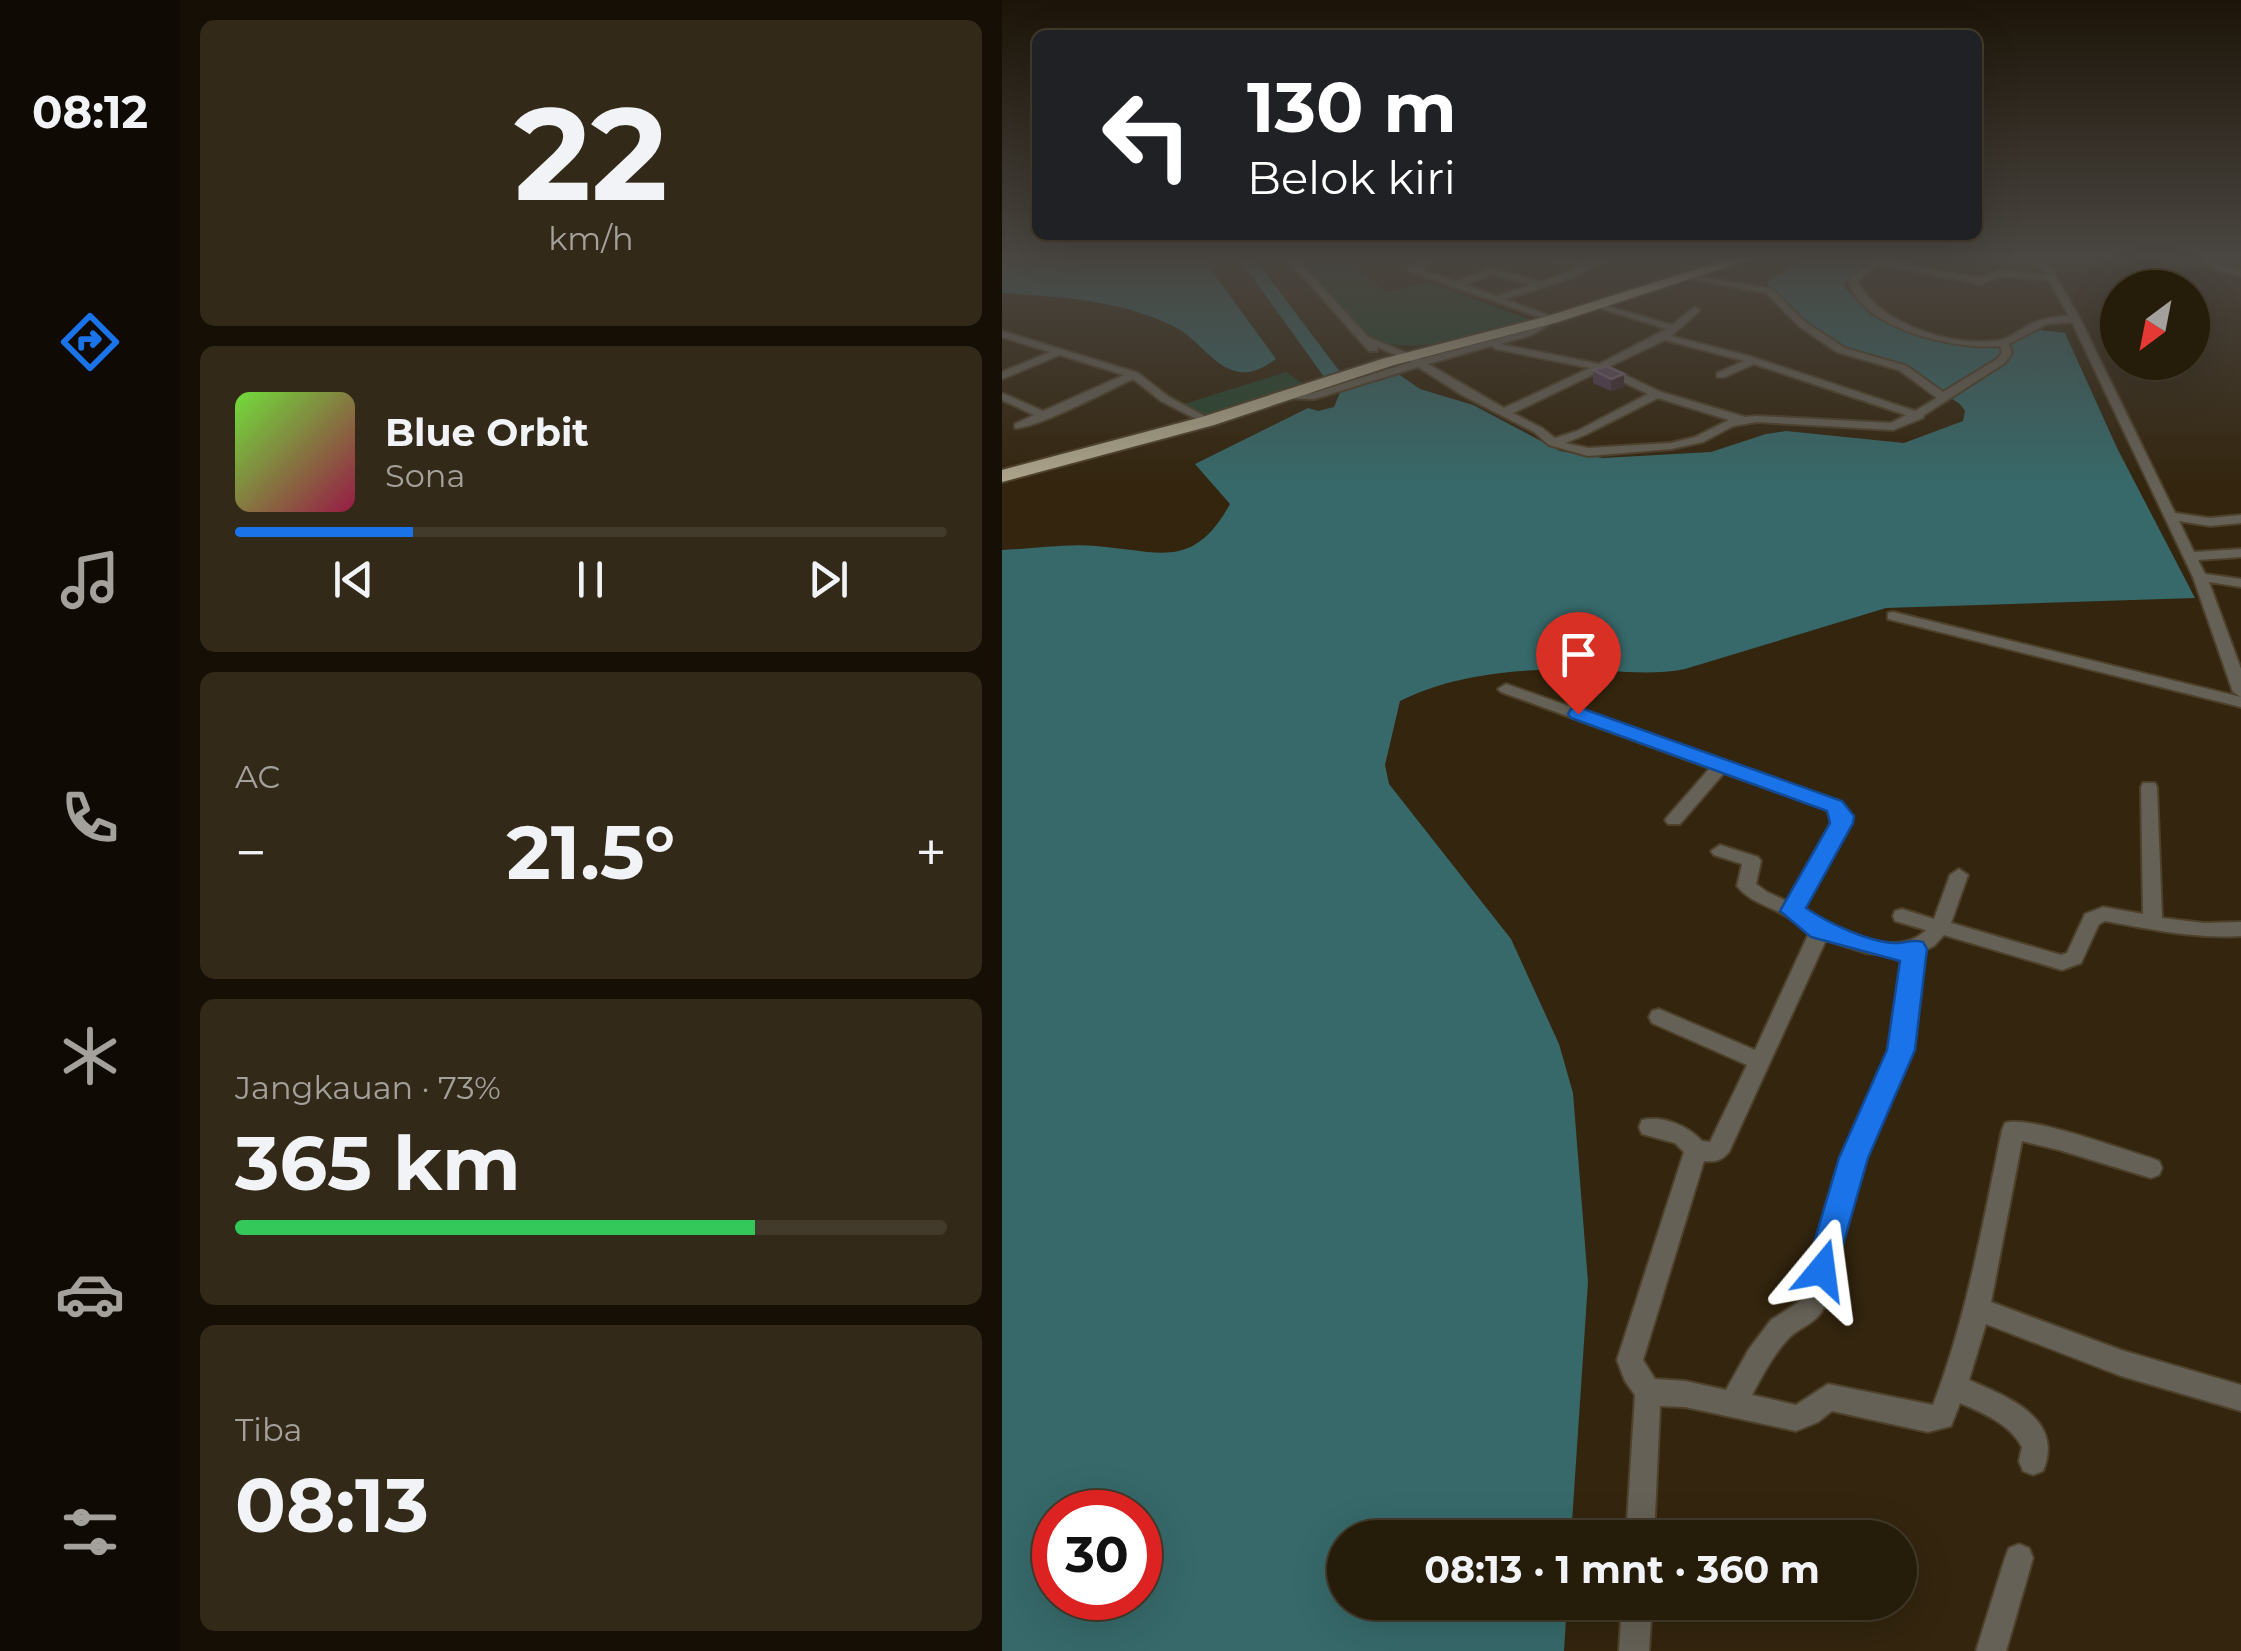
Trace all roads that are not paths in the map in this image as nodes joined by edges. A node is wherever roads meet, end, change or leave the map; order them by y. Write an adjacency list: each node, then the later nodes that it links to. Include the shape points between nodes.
1 (1361, 333): 10 (street)
2 (1506, 333): 15 (highway)
3 (1529, 333): 12 (street)
4 (1669, 333): 14 (street); 16 (street)
5 (1816, 333): 23 (street, via 1851,355 1903,368)
6 (1930, 333): 11 (street)
7 (2022, 333): 11 (street)
8 (2082, 333): 34 (street)
9 (1003, 334): 13 (street)
10 (1368, 340): 15 (street); 15 (street)
11 (2004, 343): 23 (street, via 2002,361)
12 (1490, 345): 15 (street); 16 (street)
13 (1060, 352): 17 (street); 19 (street)
14 (1753, 361): 18 (street); 21 (street)
15 (1399, 363): 26 (street); 30 (highway)
16 (1599, 367): 22 (street); 26 (street)
17 (1134, 374): 27 (street); 30 (street)
18 (1721, 375)
19 (1002, 376)
20 (1689, 386): 22 (street)
21 (1844, 389): 24 (street); 28 (street)
22 (1663, 396): 29 (street); 32 (street)
23 (1943, 396): 28 (street)
24 (1828, 398)
25 (1004, 399): 27 (street)
26 (1503, 413): 32 (street)
27 (1044, 416): 31 (street)
28 (1919, 416): 29 (street, via 1891,427)
29 (1742, 420): 32 (street, via 1671,446 1588,452)
30 (1208, 421): 33 (highway)
31 (1019, 426)
32 (1553, 444)
33 (1002, 476)
34 (2171, 516): 35 (street); 37 (street)
35 (2240, 519)
36 (2240, 553): 37 (street)
37 (2190, 556): 38 (street)
38 (2200, 577): 39 (street); 42 (street)
39 (2240, 584)
40 (1893, 616): 43 (street)
41 (1506, 688): 44 (street)
42 (2240, 692)
43 (2240, 702)
44 (1722, 764): 46 (street); 49 (street, via 1840,811 1841,823)
45 (2149, 787): 51 (street)
46 (1674, 820)
47 (1720, 851): 49 (street, via 1752,860 1746,886)
48 (1959, 875): 52 (street)
49 (1792, 911): 54 (street)
50 (1902, 916): 52 (street)
51 (2153, 925): 52 (street, via 2103,914 2092,919 2074,958 2062,963); 53 (street, via 2208,933)
52 (1938, 929): 55 (street)
53 (2240, 929)
54 (1820, 931): 55 (street, via 1896,952); 57 (street)
55 (1914, 949): 65 (street, via 1901,1050 1854,1158 1812,1308 1780,1330)
56 (1658, 1017): 57 (street)
57 (1759, 1061): 59 (street, via 1721,1145 1715,1152)
58 (1650, 1128): 59 (street, via 1682,1134)
59 (1696, 1150): 63 (street, via 1632,1346 1634,1372)
60 (2150, 1168): 61 (street, via 2013,1130)
61 (1977, 1309): 62 (street); 64 (street)
62 (1955, 1387): 65 (street, via 1946,1414 1933,1419 1828,1397 1796,1418); 66 (street, via 2035,1435)
63 (1648, 1392): 65 (street); 67 (street)
64 (2240, 1398)
65 (1733, 1404)
66 (2033, 1461)
67 (1641, 1520)
68 (2020, 1558): 71 (street)
69 (1636, 1620): 70 (street)
70 (1634, 1651)
71 (1991, 1651)

